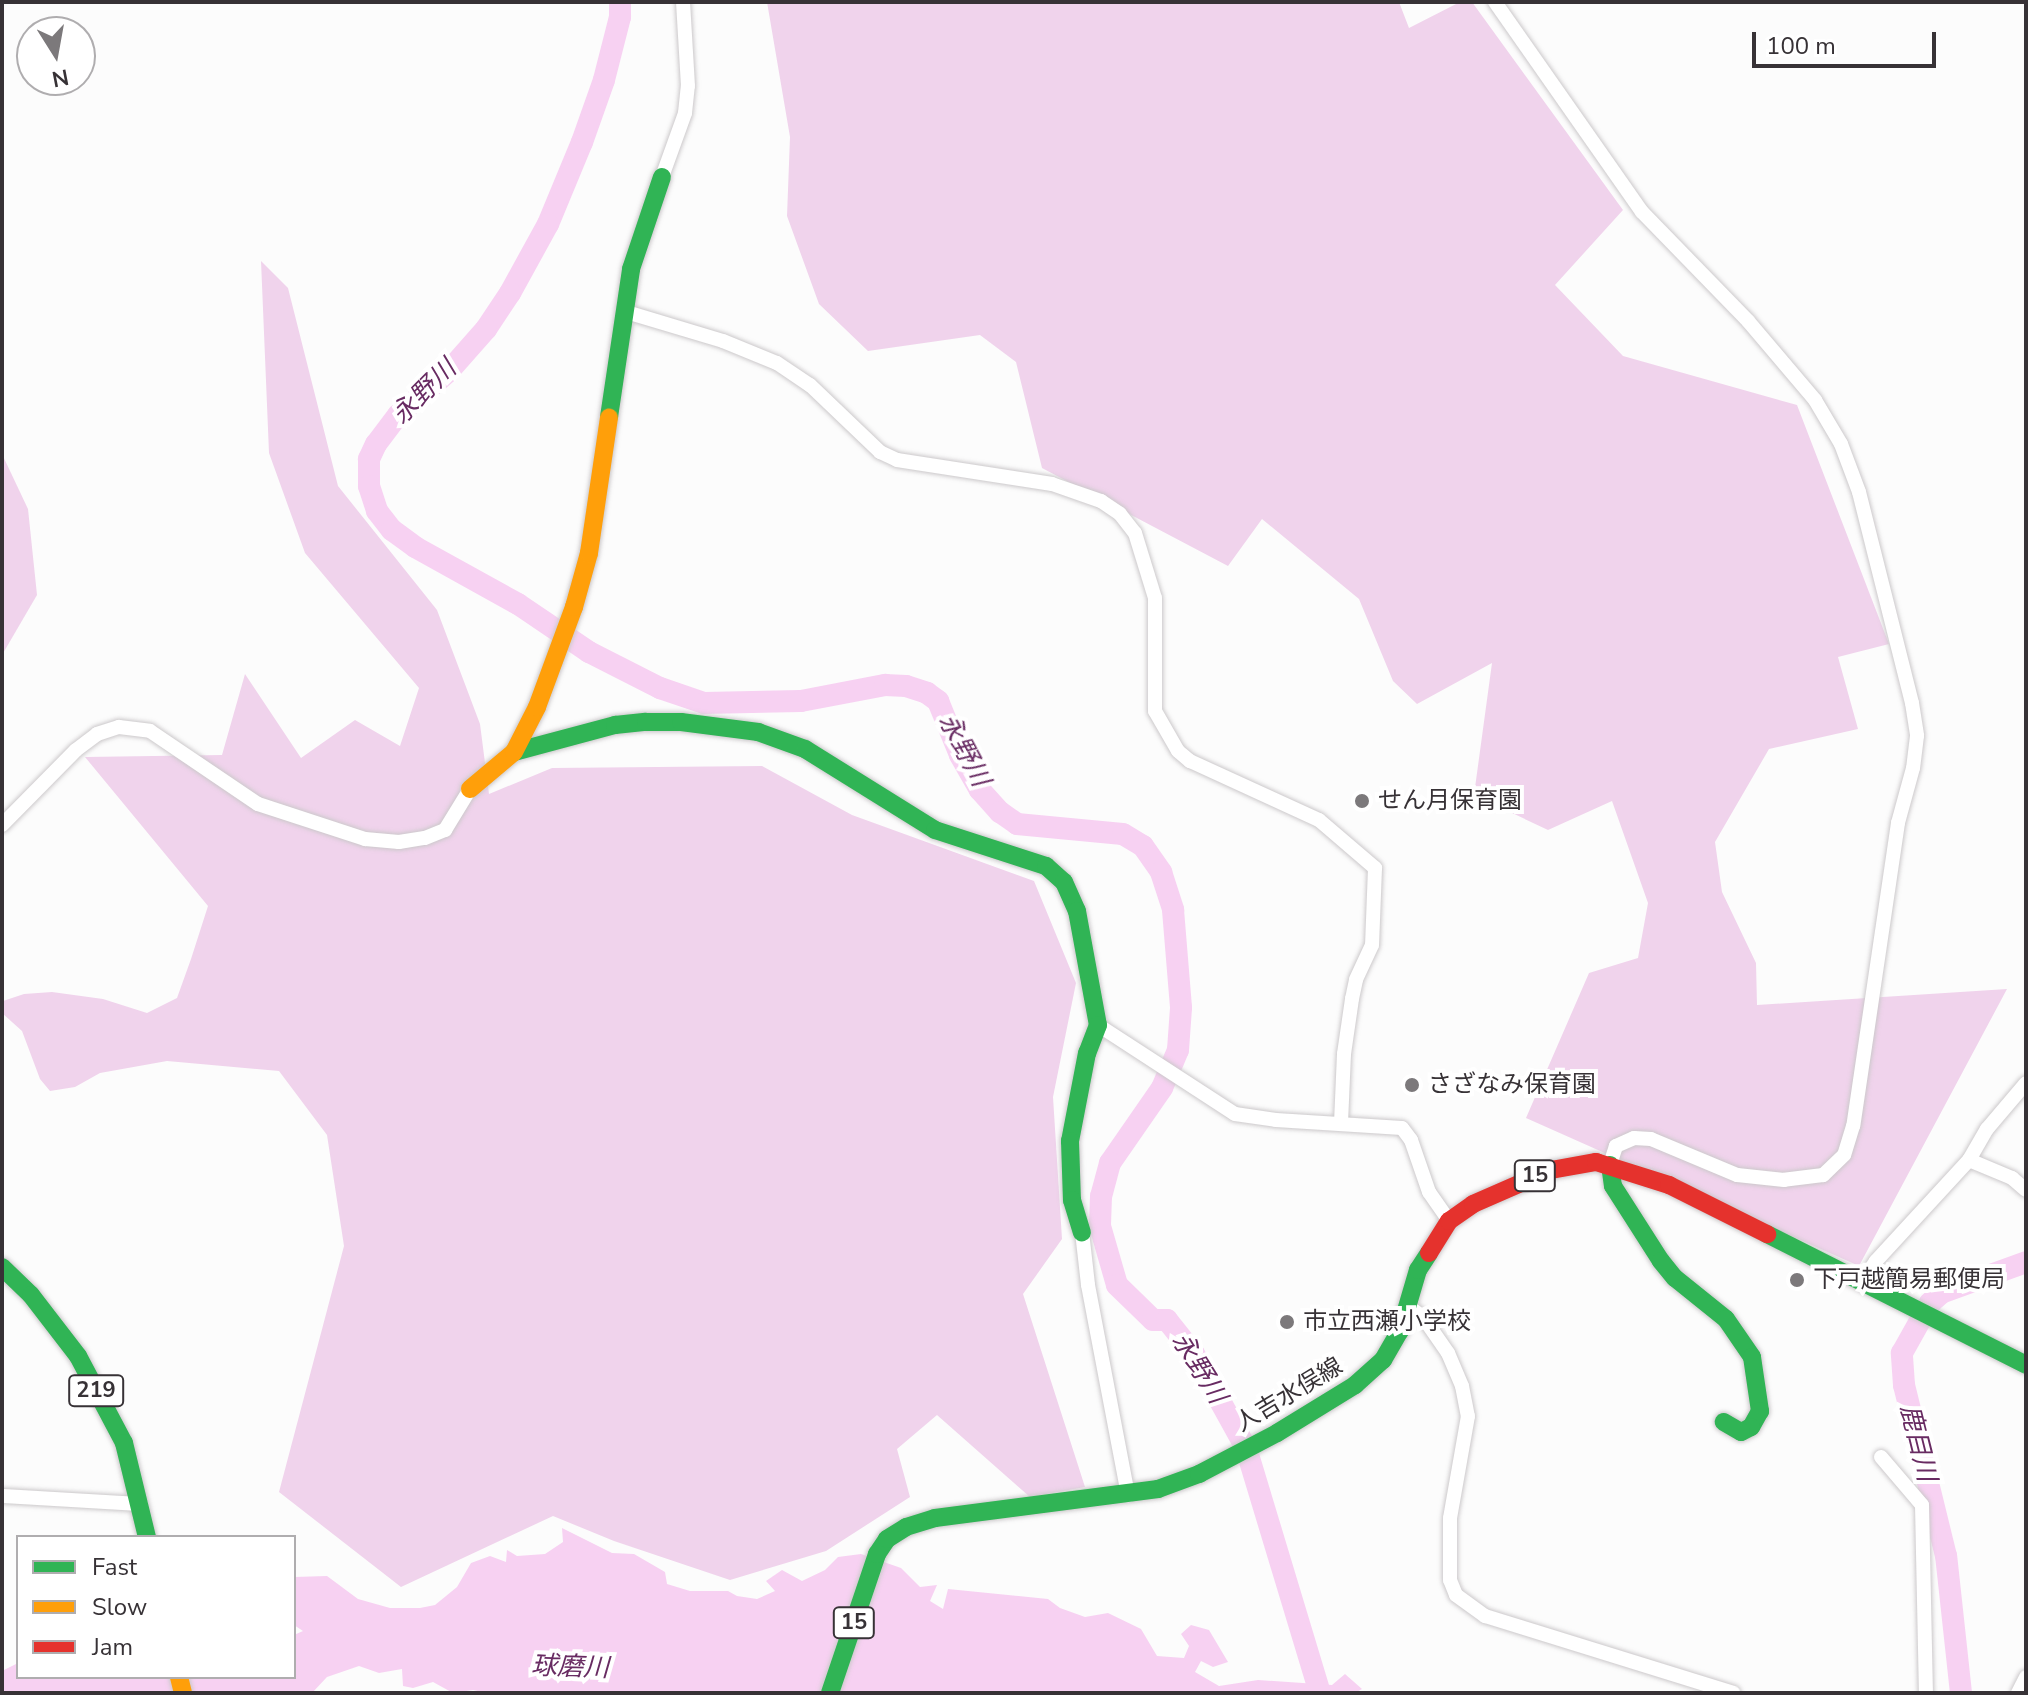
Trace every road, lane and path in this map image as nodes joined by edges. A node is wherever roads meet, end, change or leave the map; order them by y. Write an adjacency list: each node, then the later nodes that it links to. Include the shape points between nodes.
1 (683, 2): 3 (street, via 685,113)
2 (1495, 2): 12 (street, via 1642,212 1748,321 1815,400 1841,444 1859,492 1917,736 1844,1155 1823,1175 1784,1180 1737,1175 1651,1139 1634,1138 1616,1146)
3 (662, 177): 4 (main road, via 631,269)
4 (623, 311): 5 (main road, via 589,553 559,650); 10 (street, via 777,363 810,385 880,452 897,460 1052,484 1101,501 1120,514 1135,533 1155,598 1155,711 1178,751 1319,820 1375,868 1372,945 1352,999)
5 (514, 752): 6 (main road); 8 (main road, via 646,722 758,732 805,749 915,819 966,842 1021,855 1064,882 1087,951)
6 (470, 789): 7 (street, via 445,830 399,842 365,839 258,804 150,731 119,727 97,734 76,750)
7 (2, 825)
8 (1098, 1025): 10 (street, via 1235,1114); 15 (main road, via 1087,1053 1070,1141 1072,1200)
9 (2026, 1083): 11 (street)
10 (1341, 1123): 14 (street, via 1402,1128 1429,1192)
11 (1969, 1160): 13 (street, via 2012,1178); 17 (street)
12 (1610, 1165): 14 (main road, 人吉水俣線 / 15, via 1596,1162 1551,1170 1473,1204); 17 (main road, 人吉水俣線 / 15, via 1669,1185); 20 (main road, via 1613,1186 1661,1261 1726,1319 1752,1357 1760,1411 1751,1427 1741,1432)
13 (2026, 1190)
14 (1449, 1221): 18 (main road, 人吉水俣線 / 15, via 1418,1270)
15 (1082, 1232): 22 (street)
16 (2, 1267): 24 (main road, 219, via 78,1356 124,1443)
17 (1861, 1284): 19 (main road, 人吉水俣線 / 15)
18 (1409, 1307): 22 (main road, 人吉水俣線 / 15, via 1383,1360 1355,1385 1225,1460 1158,1489); 28 (street, via 1423,1317 1448,1353 1468,1416 1450,1518 1450,1580 1456,1595 1485,1616)
19 (2026, 1365)
20 (1724, 1422)
21 (1881, 1457): 29 (street, via 1922,1505)
22 (1128, 1495): 27 (main road, 人吉水俣線 / 15, via 935,1518 887,1539 877,1554)
23 (2, 1496): 24 (street)
24 (141, 1504): 25 (main road, 219)
25 (147, 1535)
26 (2026, 1677): 30 (street)
27 (830, 1693)
28 (1733, 1693)
29 (1926, 1693)
30 (2018, 1693)

